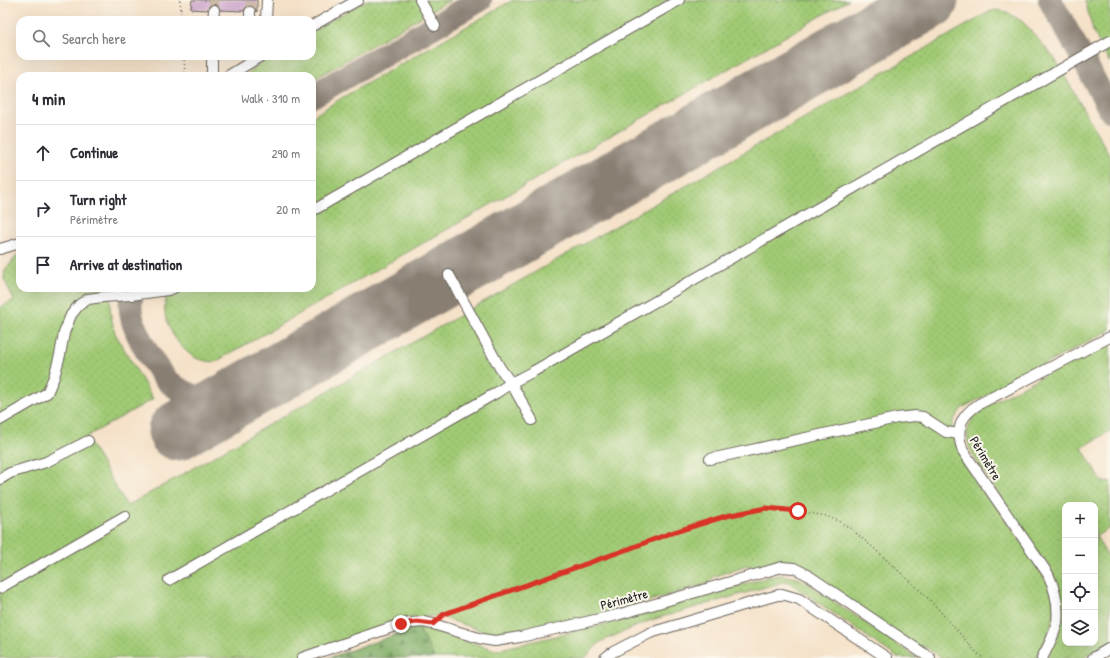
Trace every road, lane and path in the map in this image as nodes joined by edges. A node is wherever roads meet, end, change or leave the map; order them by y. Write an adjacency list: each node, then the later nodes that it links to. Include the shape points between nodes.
1 (180, 0): 6 (path)
2 (267, 0): 7 (lane)
3 (358, 0): 8 (lane)
4 (420, 0): 9 (lane)
5 (679, 0): 17 (lane)
6 (182, 16)
7 (266, 16)
8 (316, 24)
9 (435, 26)
10 (1110, 41): 23 (lane)
11 (184, 60): 14 (path)
12 (212, 60): 15 (lane)
13 (248, 60): 16 (lane)
14 (185, 72)
15 (212, 72)
16 (233, 72)
17 (316, 209)
18 (16, 245): 19 (lane)
19 (0, 249)
20 (449, 275): 23 (lane, via 500,368)
21 (153, 292): 24 (lane, via 88,299 79,305 69,319 54,377 47,393)
22 (1110, 337): 26 (lane, Périmètre, via 979,404 963,419)
23 (511, 383): 25 (lane); 31 (lane)
24 (0, 420)
25 (532, 420)
26 (959, 434): 28 (lane, via 946,432 923,417 915,416); 40 (lane, Périmètre, via 963,450 1051,581 1057,605 1056,624)
27 (88, 441): 29 (lane, via 46,462 10,473)
28 (710, 459)
29 (0, 479)
30 (125, 516): 32 (lane)
31 (169, 580)
32 (0, 588)
33 (433, 624): 35 (lane, Périmètre, via 401,624); 38 (lane, Périmètre, via 495,641 520,637 617,615 782,567 794,568 806,574); 39 (path, via 444,614 668,534 726,516 766,508 826,516 852,529 930,600)
34 (1110, 648): 41 (lane)
35 (302, 658)
36 (605, 658): 37 (lane, via 650,633 782,594 799,599)
37 (887, 658)
38 (930, 658)
39 (983, 658)
40 (1042, 658)
41 (1093, 658)

